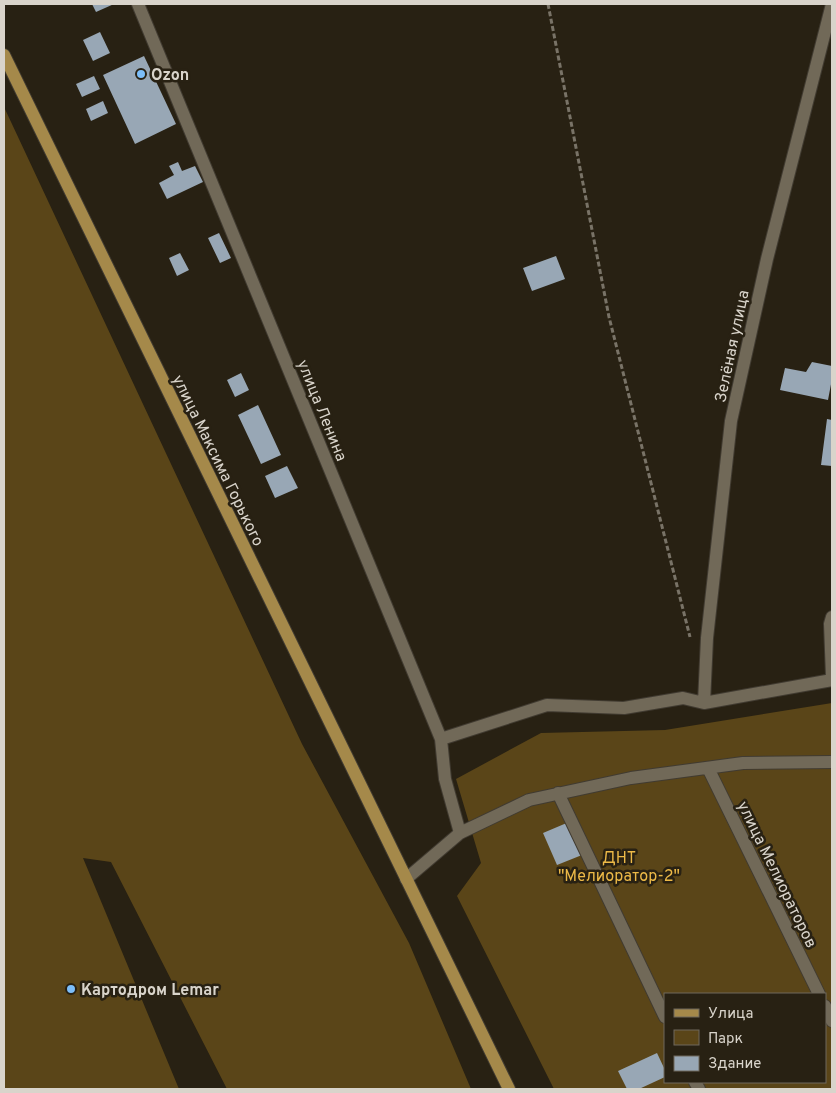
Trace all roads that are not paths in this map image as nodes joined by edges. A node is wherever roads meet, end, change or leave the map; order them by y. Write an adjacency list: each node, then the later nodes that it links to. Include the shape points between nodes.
1 (138, 4): 7 (street, улица Ленина)
2 (832, 4): 6 (street, Зелёная улица, via 767,259 731,421 707,638)
3 (4, 56): 12 (main road, улица Максима Горького)
4 (832, 617): 5 (street)
5 (832, 678): 6 (street)
6 (704, 703): 7 (street, via 683,698 624,708 548,705)
7 (441, 739): 11 (street, улица Ленина, via 445,779)
8 (832, 762): 9 (street, via 743,763)
9 (708, 768): 10 (street, via 631,778); 13 (street, улица Мелиораторов)
10 (558, 794): 11 (street, via 529,800); 15 (street)
11 (460, 834): 12 (street)
12 (406, 879): 17 (main road, улица Максима Горького)
13 (819, 993)
14 (826, 1008): 16 (street)
15 (664, 1015)
16 (832, 1021)
17 (509, 1089)

